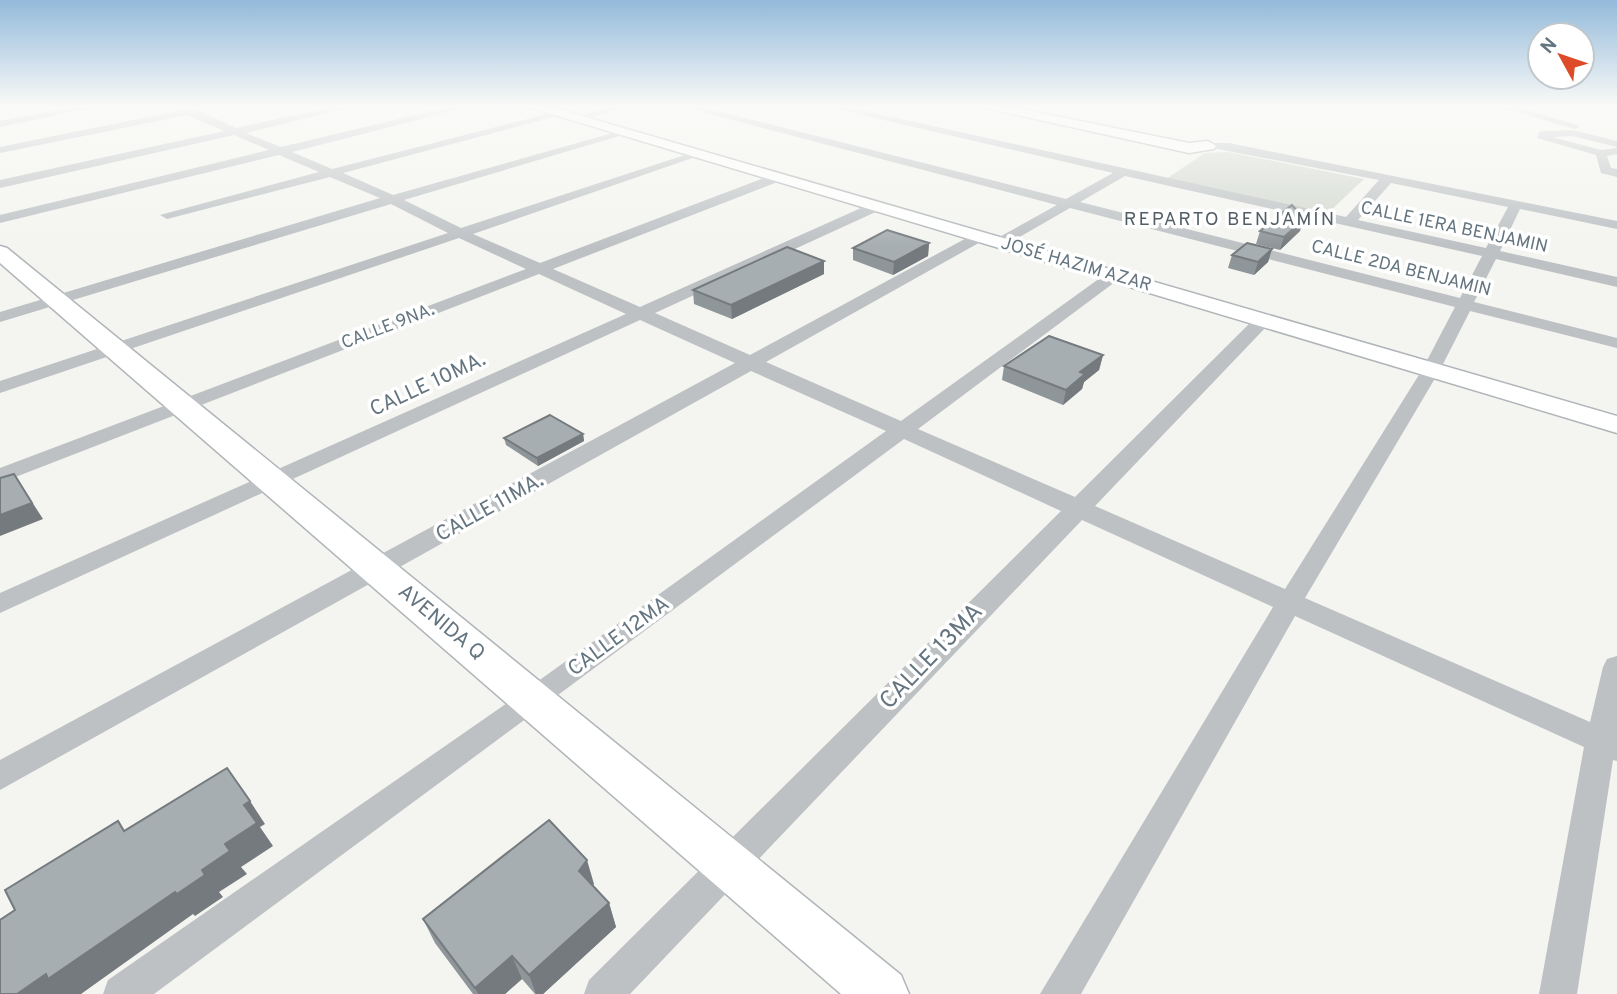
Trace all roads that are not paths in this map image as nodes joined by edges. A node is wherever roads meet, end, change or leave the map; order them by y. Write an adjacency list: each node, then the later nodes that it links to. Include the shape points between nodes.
1 (139, 153): 17 (street)
2 (271, 153): 23 (street)
3 (280, 153): 12 (street)
4 (413, 153): 12 (street)
5 (552, 153): 18 (street)
6 (690, 153): 11 (street, JOSÉ HAZIM AZAR)
7 (867, 153): 19 (street, CALLE 2DA BENJAMIN)
8 (1036, 153): 13 (street, CALLE 1ERA BENJAMIN)
9 (1266, 153): 16 (street)
10 (1601, 153): 14 (street, via 1605,170)
11 (695, 155): 15 (street, JOSÉ HAZIM AZAR); 26 (street)
12 (330, 173): 18 (street); 22 (street)
13 (1122, 173): 19 (street, CALLE 11MA.); 24 (street, CALLE 1ERA BENJAMIN)
14 (1617, 173)
15 (776, 178): 21 (street, JOSÉ HAZIM AZAR); 30 (street, CALLE 9NA.)
16 (1388, 178): 20 (street); 24 (street)
17 (0, 184)
18 (392, 199): 26 (street); 33 (street)
19 (1066, 205): 27 (street, CALLE 11MA.); 34 (street, CALLE 2DA BENJAMIN)
20 (1516, 205): 25 (street); 28 (street)
21 (875, 206): 27 (street, JOSÉ HAZIM AZAR); 35 (street, CALLE 10MA.)
22 (167, 215)
23 (0, 219)
24 (1348, 223): 28 (street, CALLE 1ERA BENJAMIN)
25 (1617, 225)
26 (459, 233): 30 (street); 39 (street)
27 (989, 240): 31 (street, JOSÉ HAZIM AZAR); 40 (street, CALLE 11MA.)
28 (1491, 254): 32 (street, CALLE 1ERA BENJAMIN); 34 (street)
29 (2, 256): 33 (street, AVENIDA Q)
30 (538, 269): 35 (street); 43 (street, CALLE 9NA.)
31 (1113, 276): 37 (street, JOSÉ HAZIM AZAR); 45 (street, CALLE 12MA)
32 (1617, 282)
33 (58, 301): 36 (street); 39 (street, AVENIDA Q)
34 (1465, 305): 38 (street, CALLE 2DA BENJAMIN); 41 (street)
35 (639, 313): 40 (street); 47 (street, CALLE 10MA.)
36 (0, 317)
37 (1262, 321): 41 (street, JOSÉ HAZIM AZAR); 48 (street, CALLE 13MA)
38 (1617, 343)
39 (115, 349): 42 (street); 43 (street, AVENIDA Q)
40 (750, 363): 45 (street); 49 (street, CALLE 11MA.)
41 (1431, 370): 44 (street, JOSÉ HAZIM AZAR); 50 (street)
42 (0, 387)
43 (183, 407): 46 (street, CALLE 9NA.); 47 (street, AVENIDA Q)
44 (1617, 425)
45 (900, 430): 48 (street); 53 (street, CALLE 12MA)
46 (0, 476)
47 (273, 482): 49 (street, AVENIDA Q); 51 (street, CALLE 10MA.)
48 (1075, 510): 50 (street); 56 (street, CALLE 13MA)
49 (378, 570): 53 (street, AVENIDA Q); 55 (street, CALLE 11MA.)
50 (1289, 603): 54 (street); 60 (street)
51 (0, 604)
52 (1617, 667): 54 (street)
53 (533, 700): 56 (street, AVENIDA Q); 57 (street, CALLE 12MA)
54 (1609, 745): 61 (street)
55 (0, 776)
56 (730, 867): 58 (street, CALLE 13MA); 59 (street, AVENIDA Q)
57 (122, 994)
58 (603, 994)
59 (882, 994)
60 (1059, 994)
61 (1558, 994)

